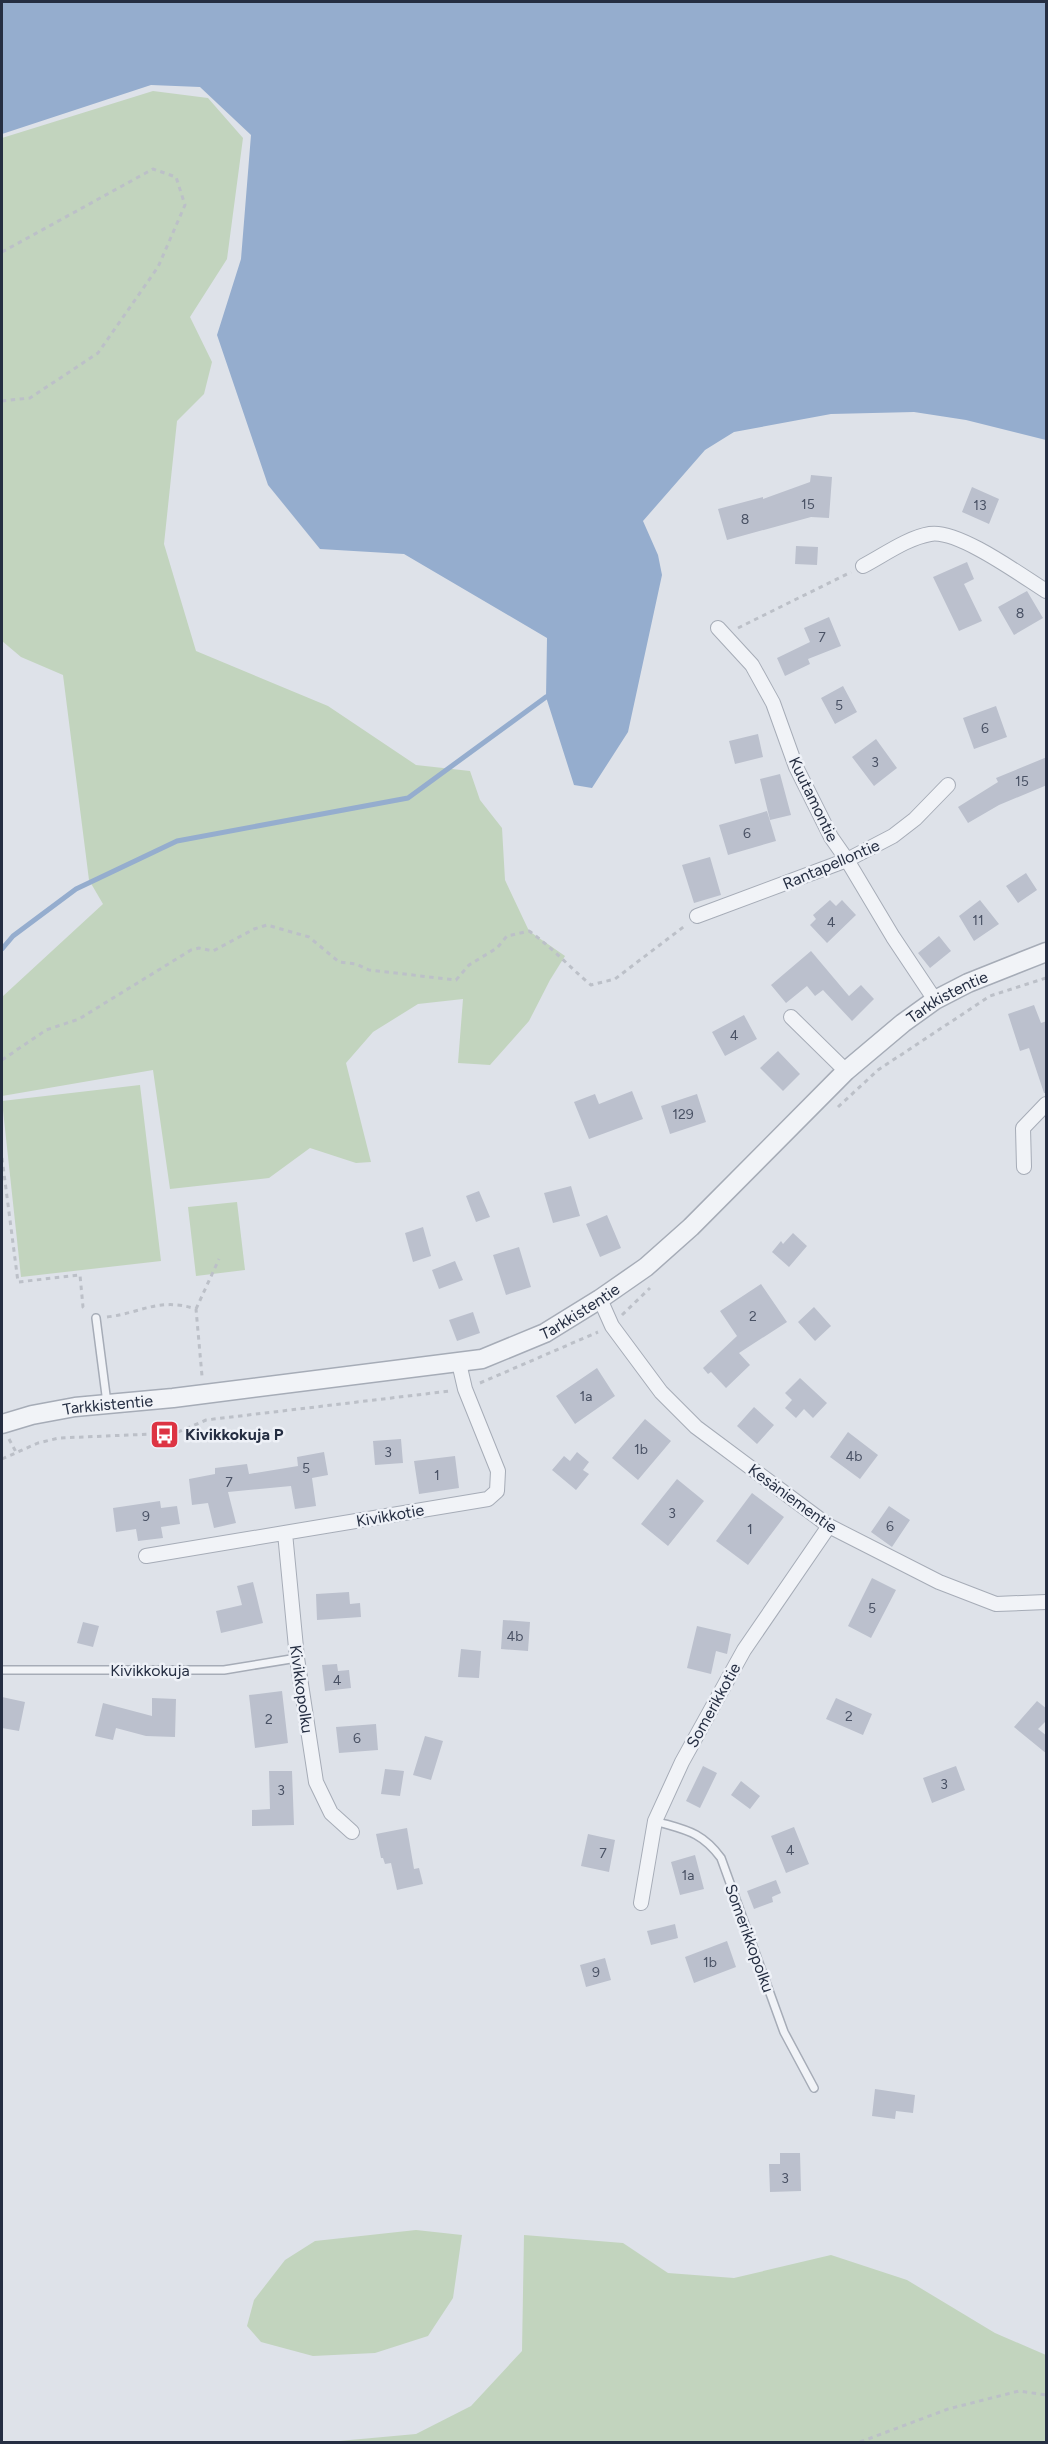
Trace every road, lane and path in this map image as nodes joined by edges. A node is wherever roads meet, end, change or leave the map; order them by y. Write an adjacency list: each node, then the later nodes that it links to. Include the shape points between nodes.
1 (2, 252): 2 (path, via 153,169 176,177 185,205 158,267 98,353 30,398)
2 (2, 401)
3 (863, 566): 4 (street, via 922,536 940,534 981,550); 5 (path)
4 (1047, 591)
5 (721, 631): 7 (street, Kuutamontie, via 752,665 816,809)
6 (948, 785): 7 (street, Rantapellontie, via 893,836)
7 (847, 860): 8 (street, Rantapellontie); 11 (street, Kuutamontie)
8 (697, 916): 13 (path, via 615,979 591,985 552,947 529,931 507,936 456,980 369,970 339,962 309,937 267,925 213,951 191,950 79,1019 46,1030)
9 (1047, 951): 11 (street, Tarkkistentie)
10 (1047, 978): 16 (path, via 990,996 878,1070)
11 (935, 1000): 14 (street, Tarkkistentie)
12 (791, 1017): 14 (street)
13 (2, 1060)
14 (846, 1071): 21 (street, Tarkkistentie, via 691,1227 646,1267)
15 (1047, 1104): 18 (street, via 1023,1128)
16 (836, 1109)
17 (2, 1158): 23 (path, via 18,1282 80,1275 83,1307)
18 (1024, 1167)
19 (219, 1259): 22 (path)
20 (653, 1285): 24 (path)
21 (600, 1299): 24 (street, Kesäniementie); 25 (street, Tarkkistentie, via 546,1333 482,1359)
22 (196, 1309): 23 (path, via 180,1304 149,1306); 27 (path)
23 (96, 1318): 28 (lane)
24 (612, 1326): 26 (path); 32 (street, Kesäniementie, via 661,1392 696,1427)
25 (459, 1363): 26 (street, Kivikkotie); 27 (street, Tarkkistentie)
26 (465, 1389): 29 (path); 33 (street, Kivikkotie, via 498,1471 497,1491 488,1499)
27 (204, 1395): 28 (street, Tarkkistentie); 29 (path)
28 (107, 1403): 30 (street, Tarkkistentie)
29 (206, 1420): 31 (path, via 176,1433 59,1438)
30 (2, 1424)
31 (2, 1459)
32 (829, 1526): 35 (street, Kesäniementie, via 939,1582 996,1604); 38 (street, Somerikkotie, via 744,1650 682,1762)
33 (285, 1533): 34 (street, Kivikkotie); 36 (street, Kivikkopolku)
34 (146, 1556)
35 (1047, 1602)
36 (297, 1658): 37 (lane, Kivikkokuja, via 224,1670); 39 (street, Kivikkopolku, via 316,1782 331,1813)
37 (2, 1670)
38 (655, 1821): 40 (street, Somerikkotie); 41 (lane, Somerikkopolku, via 692,1832 708,1841 721,1858 784,2032)
39 (352, 1832)
40 (641, 1903)
41 (814, 2088)
42 (1047, 2395): 43 (path, via 1009,2393 948,2409)
43 (860, 2442)

